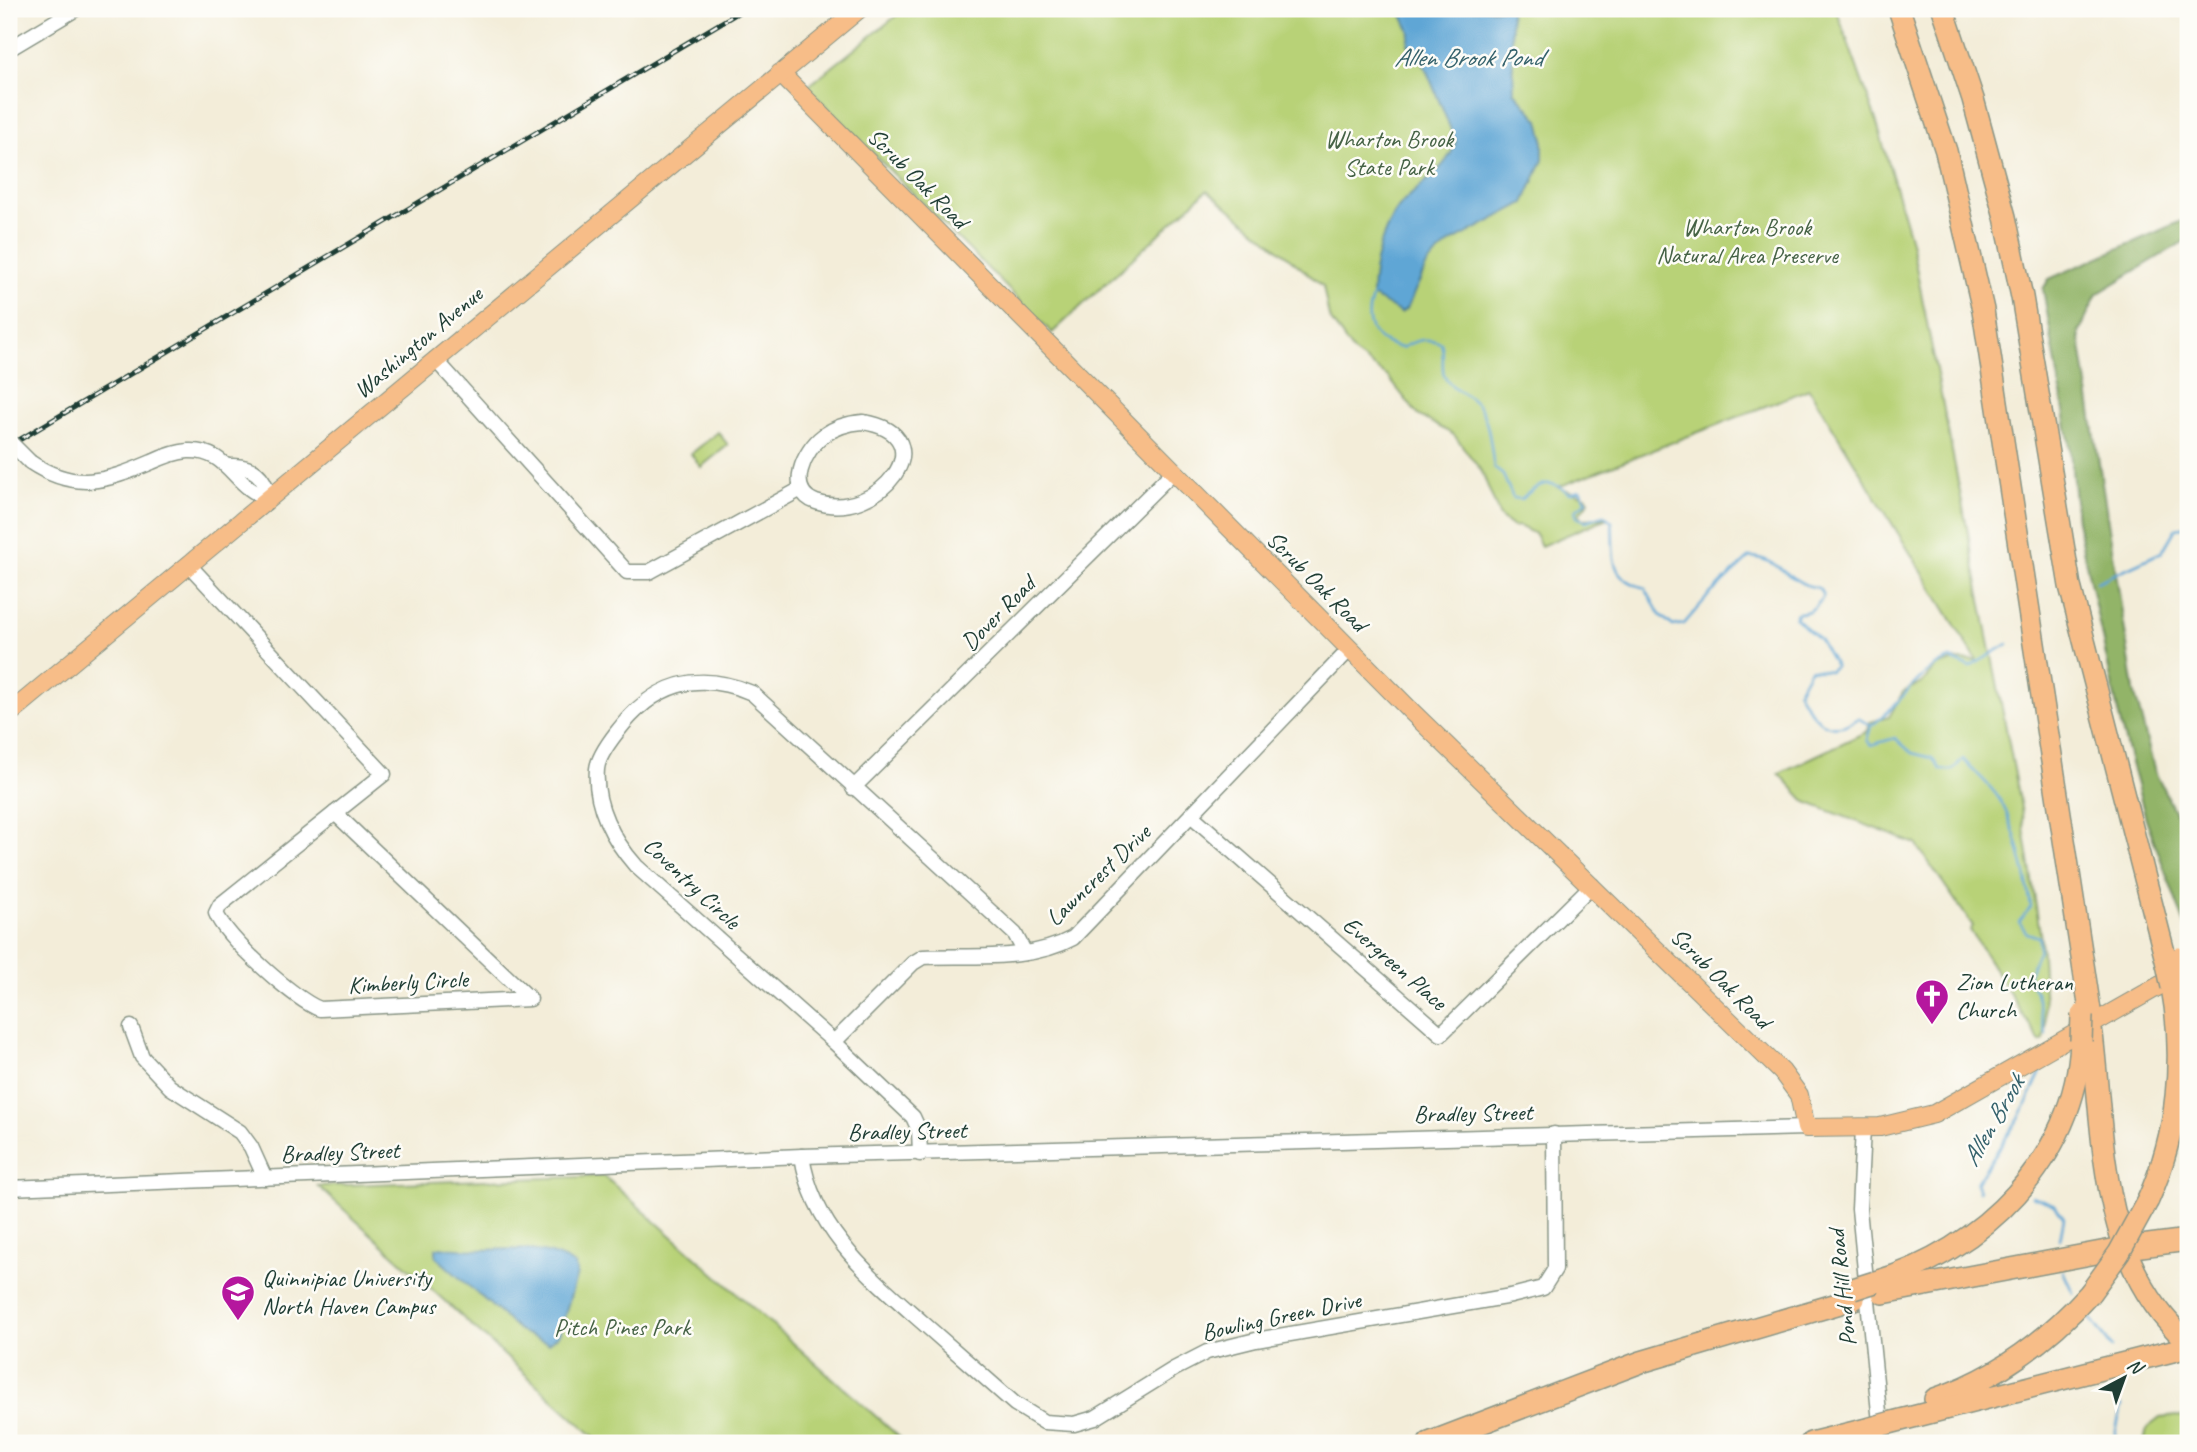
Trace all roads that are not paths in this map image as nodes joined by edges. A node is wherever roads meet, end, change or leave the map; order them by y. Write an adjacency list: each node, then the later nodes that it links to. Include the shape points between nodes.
1 (76, 9): 5 (street)
2 (859, 9): 6 (main road, Washington Avenue)
3 (1899, 9): 22 (highway, bridge, via 1946,151 1983,310 2062,820)
4 (1943, 9): 20 (highway, via 2005,217 2070,586 2151,895)
5 (9, 49)
6 (780, 73): 7 (main road, Washington Avenue); 9 (main road, Scrub Oak Road)
7 (435, 359): 10 (street, via 627,572 649,572); 11 (main road, Washington Avenue)
8 (9, 441): 11 (street, bridge, via 30,461 61,479 78,481 117,477 187,451 211,455 230,466 253,492)
9 (1174, 471): 13 (main road, Scrub Oak Road); 15 (street, Dover Road)
10 (801, 489): 10 (street, via 814,502 855,504 894,477 903,459 900,443 893,433 875,424 853,423 831,430 808,453 799,476)
11 (269, 498): 12 (main road, Washington Avenue)
12 (188, 564): 14 (main road, Washington Avenue); 16 (street, Kimberly Circle, via 384,774)
13 (1350, 649): 17 (street, Lawncrest Drive); 18 (main road, Scrub Oak Road)
14 (9, 714)
15 (853, 788): 19 (street, Coventry Circle, via 1015,934); 23 (street, Coventry Circle, via 752,693 726,682 699,680 649,697 610,740 597,767 599,797 619,847)
16 (335, 813): 16 (street, Kimberly Circle, via 462,934 530,999 320,1009 296,997 216,913 220,905)
17 (1191, 814): 18 (street, Evergreen Place, via 1441,1034); 19 (street, Lawncrest Drive, via 1073,938)
18 (1592, 885): 24 (main road, Scrub Oak Road, via 1790,1080)
19 (1025, 954): 23 (street, Lawncrest Drive, via 923,957)
20 (2179, 971): 25 (main road, via 1947,1108 1902,1124); 34 (highway, bridge, via 2176,1097 2165,1153 2148,1200 2119,1253 2066,1319 2017,1358 1961,1389 1920,1404)
21 (131, 1027): 29 (street, via 142,1057 170,1087 240,1132)
22 (2087, 1038): 32 (highway, via 2059,1127 2021,1190 1957,1247); 33 (highway, via 2121,1241 2151,1302)
23 (834, 1042): 27 (street, Coventry Circle, via 913,1117)
24 (1806, 1128): 25 (main road); 26 (street, Bradley Street)
25 (1863, 1128): 35 (street, Pond Hill Road, via 1859,1217)
26 (1554, 1134): 27 (street, Bradley Street); 28 (street, Bowling Green Drive, via 1555,1269 1543,1288 1208,1352 1095,1418 1074,1424 1044,1422 1014,1404 860,1267 841,1245 808,1185)
27 (920, 1154): 28 (street, Bradley Street)
28 (802, 1156): 29 (street, Bradley Street)
29 (265, 1178): 30 (street, Bradley Street)
30 (9, 1188)
31 (2188, 1240): 32 (highway, bridge)
32 (1876, 1288): 36 (highway, via 1641,1362)
33 (2188, 1345): 34 (highway)
34 (1893, 1422): 35 (highway, bridge)
35 (1875, 1436): 37 (highway)
36 (1429, 1443)
37 (1811, 1443)

